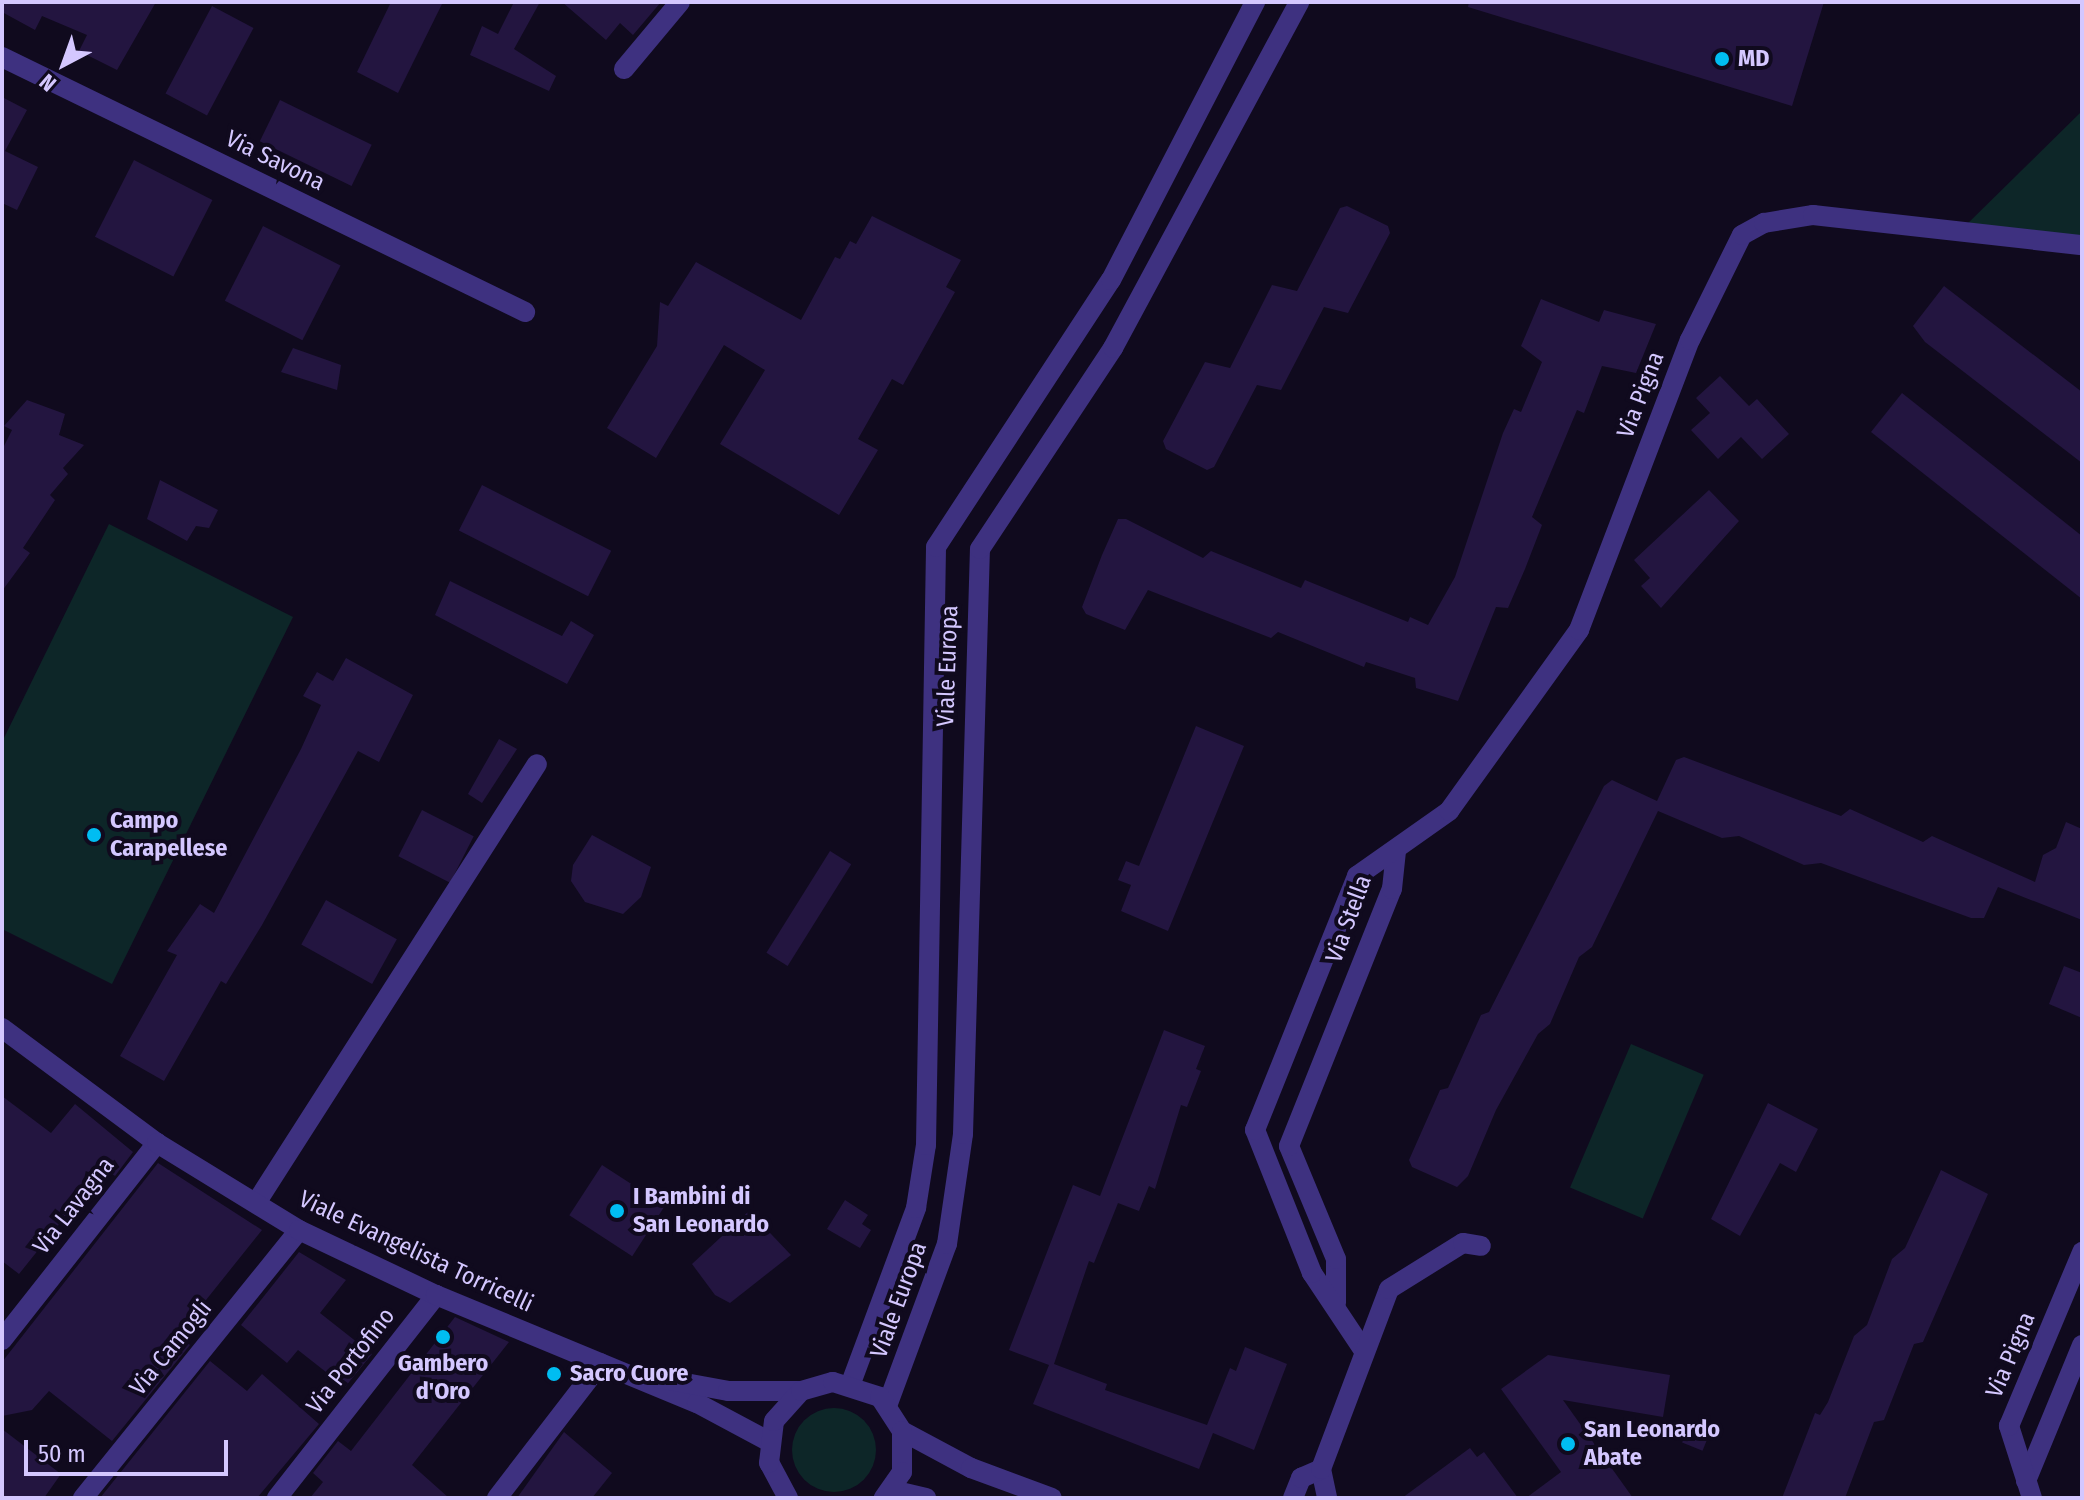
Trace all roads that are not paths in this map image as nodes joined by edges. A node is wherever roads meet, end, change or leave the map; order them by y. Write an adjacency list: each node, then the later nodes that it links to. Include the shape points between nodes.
1 (680, 2): 5 (street)
2 (1255, 2): 23 (street, Viale Europa, via 1111,280 936,547 926,1145 916,1208)
3 (1299, 2): 25 (street, Viale Europa, via 1113,348 980,549 963,1134 947,1244)
4 (2, 57): 7 (street, Via Savona)
5 (624, 69)
6 (2082, 245): 9 (street, Via Pigna, via 1813,215 1764,223 1742,235 1690,340 1579,630 1449,811)
7 (525, 312)
8 (537, 764): 12 (street)
9 (1396, 852): 17 (street, Via Stella, via 1392,889 1289,1146 1336,1259); 17 (street, Via Stella, via 1357,876 1255,1130 1312,1273)
10 (2, 1028): 11 (street, Viale Evangelista Torricelli)
11 (157, 1143): 12 (street, Viale Evangelista Torricelli); 18 (street, Via Lavagna)
12 (256, 1203): 13 (street, Viale Evangelista Torricelli)
13 (299, 1230): 16 (street, Viale Evangelista Torricelli); 31 (street, Via Camogli)
14 (1481, 1246): 20 (street, via 1463,1243 1389,1289)
15 (2082, 1252): 29 (street, Via Pigna, via 2009,1426)
16 (436, 1295): 21 (street, Viale Evangelista Torricelli); 32 (street, Via Portofino)
17 (1336, 1303): 20 (street, Via Stella)
18 (2, 1340)
19 (2082, 1345): 29 (street, Via Pigna)
20 (1364, 1351): 28 (street)
21 (601, 1363): 22 (street, Viale Evangelista Torricelli); 33 (street)
22 (621, 1371): 24 (street, Viale Evangelista Torricelli, via 728,1391); 27 (street, Viale Evangelista Torricelli)
23 (851, 1383): 24 (street, Viale Evangelista Torricelli); 25 (street)
24 (801, 1391): 27 (street, via 785,1404)
25 (887, 1406): 26 (street)
26 (902, 1431): 30 (street, via 905,1451); 36 (street, via 971,1468)
27 (768, 1441): 34 (street, via 769,1463)
28 (1321, 1469): 37 (street, via 1301,1478); 38 (street)
29 (2029, 1489)
30 (888, 1494): 35 (street)
31 (83, 1498)
32 (277, 1498)
33 (497, 1498)
34 (788, 1498)
35 (926, 1498)
36 (1052, 1498)
37 (1293, 1498)
38 (1327, 1498)

